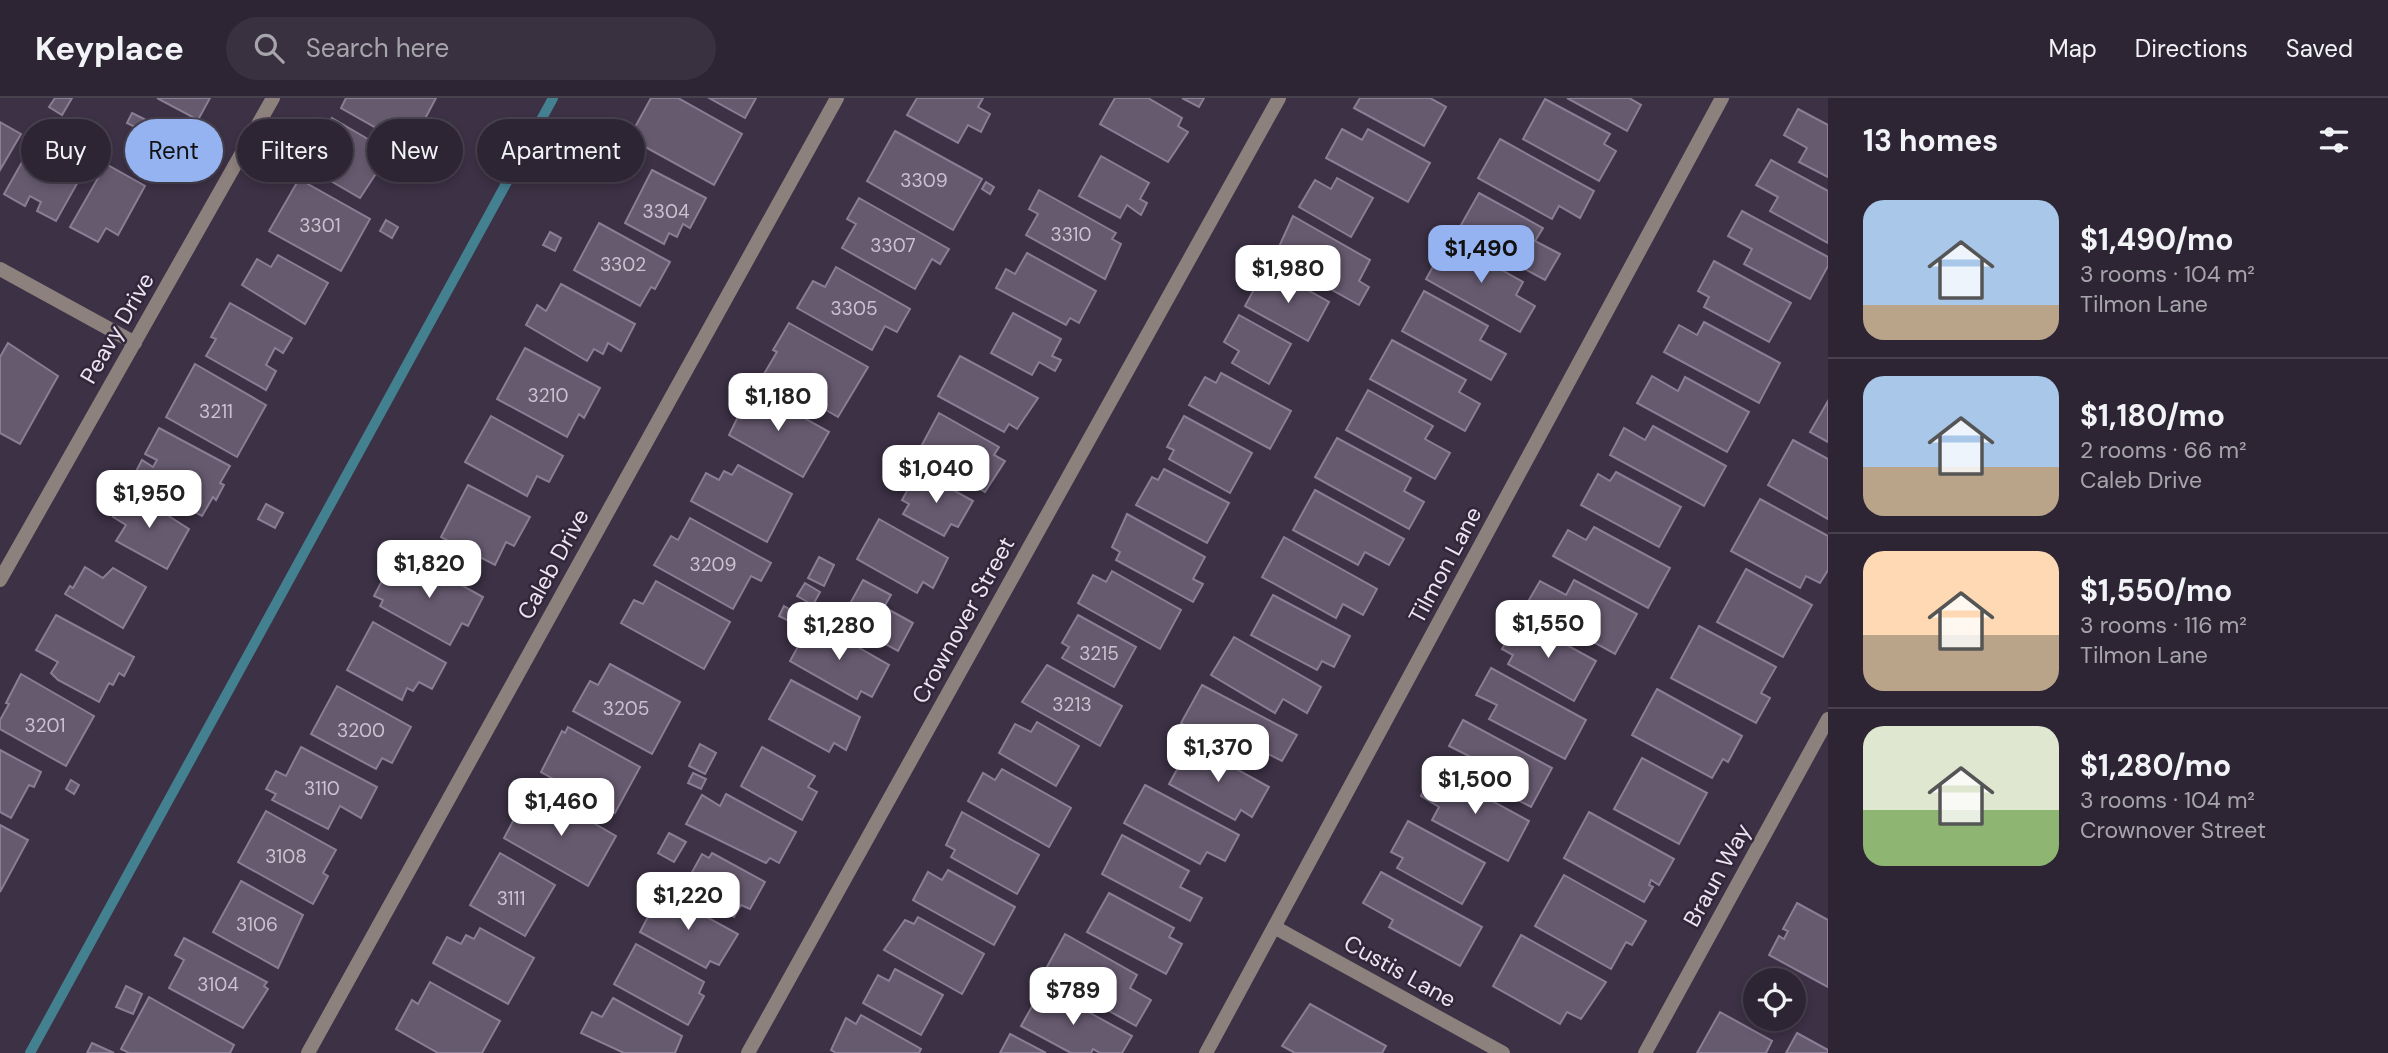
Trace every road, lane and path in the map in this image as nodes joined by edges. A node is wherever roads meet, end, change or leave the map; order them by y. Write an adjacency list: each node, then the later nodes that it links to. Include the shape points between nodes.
1 (273, 98): 6 (street, Peavy Drive)
2 (837, 98): 10 (street, Caleb Drive)
3 (1279, 98): 11 (street, Crownover Street)
4 (1722, 98): 9 (street, Tilmon Lane)
5 (0, 269): 6 (street)
6 (135, 343): 7 (street, Peavy Drive)
7 (0, 580)
8 (1828, 719): 14 (street, Braun Way)
9 (1276, 928): 12 (street, Tilmon Lane); 13 (street, Custis Lane)
10 (308, 1053)
11 (748, 1053)
12 (1206, 1053)
13 (1503, 1053)
14 (1645, 1053)

